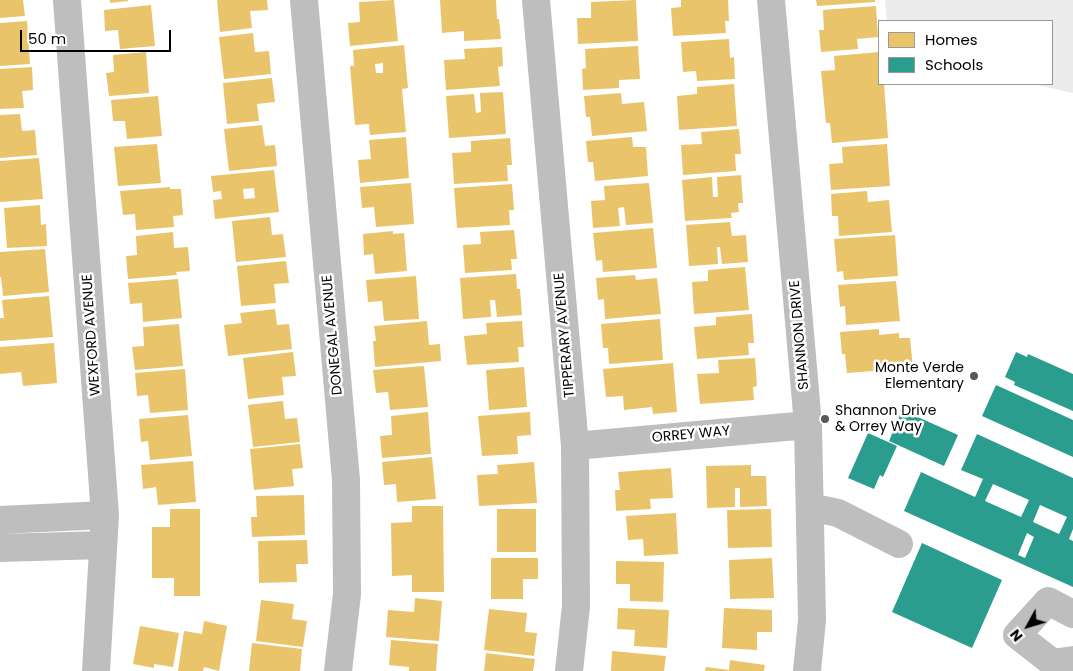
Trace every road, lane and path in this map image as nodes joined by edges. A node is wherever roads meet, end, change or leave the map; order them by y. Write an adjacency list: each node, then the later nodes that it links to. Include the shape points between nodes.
1 (67, 0): 8 (street, WEXFORD AVENUE)
2 (304, 0): 16 (street, DONEGAL AVENUE, via 346,480 348,594)
3 (536, 0): 6 (street, TIPPERARY AVENUE)
4 (771, 0): 5 (street, SHANNON DRIVE)
5 (808, 425): 6 (street, ORREY WAY); 7 (street, SHANNON DRIVE)
6 (575, 446): 17 (street, TIPPERARY AVENUE, via 576,606)
7 (810, 507): 11 (street, via 838,513); 18 (street, SHANNON DRIVE, via 812,620)
8 (105, 515): 9 (street); 10 (street, WEXFORD AVENUE)
9 (0, 520)
10 (103, 544): 12 (street); 15 (street, WEXFORD AVENUE)
11 (899, 544)
12 (0, 548)
13 (1073, 614): 14 (street, via 1048,601 1017,635 1052,663)
14 (1073, 660)
15 (96, 671)
16 (338, 671)
17 (569, 671)
18 (807, 671)

